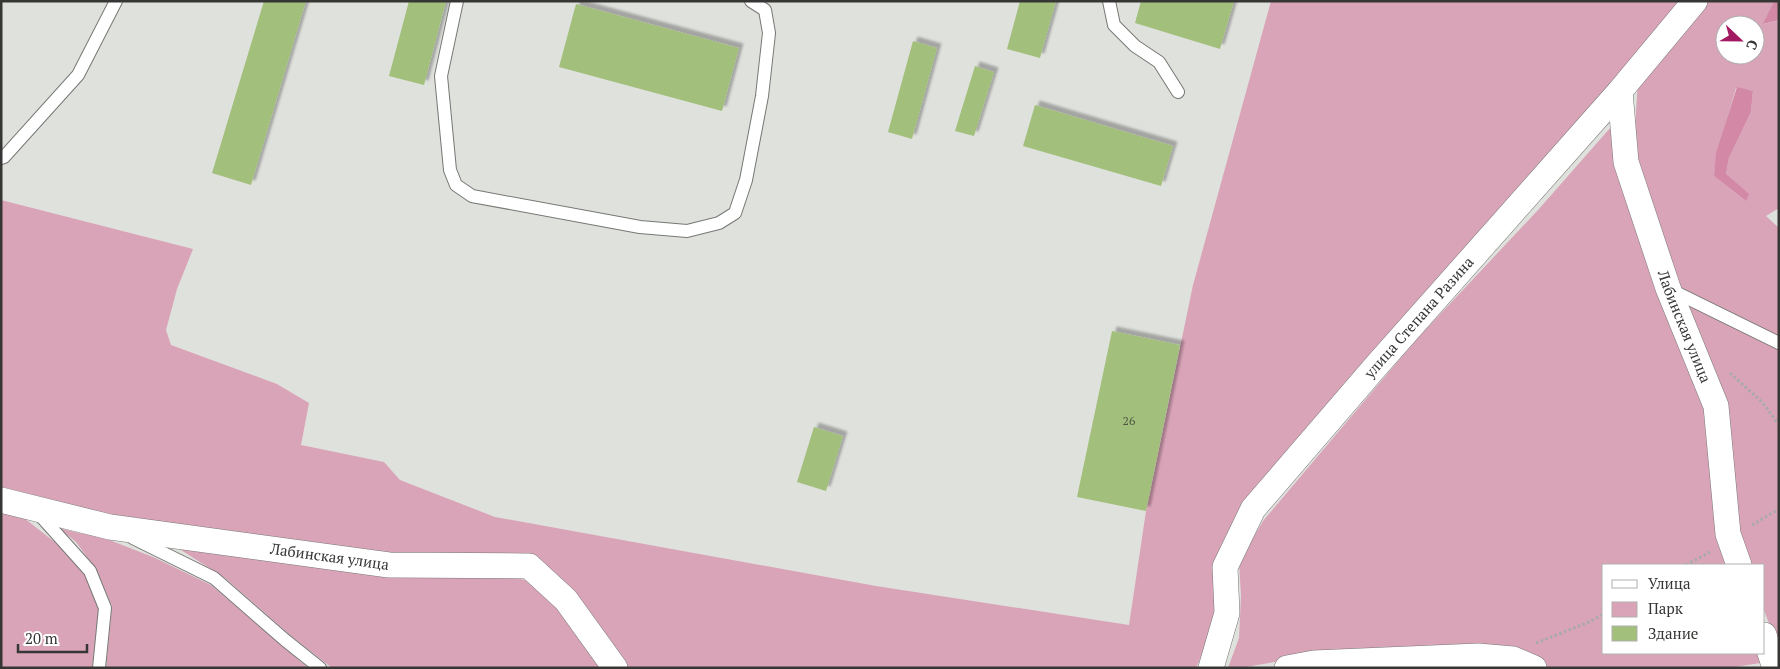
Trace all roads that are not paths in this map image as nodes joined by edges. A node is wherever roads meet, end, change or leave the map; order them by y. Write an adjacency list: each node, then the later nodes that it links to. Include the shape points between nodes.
1 (116, 1): 8 (lane, via 78,75)
2 (457, 1): 3 (lane, via 441,76 450,170 456,185 472,196 640,227 687,232 719,223 735,213 746,180 762,96 769,33 765,10)
3 (751, 1)
4 (1109, 1): 7 (lane, via 1114,25 1135,46 1159,62)
5 (1695, 1): 6 (street, улица Степана Разина)
6 (1620, 91): 9 (street, Лабинская улица, via 1626,162); 20 (street, улица Степана Разина, via 1253,509 1225,567 1227,612)
7 (1178, 92)
8 (1, 158)
9 (1668, 288): 10 (lane); 14 (street, Лабинская улица, via 1716,406 1728,534)
10 (1779, 343)
11 (1, 500): 12 (street, Лабинская улица)
12 (33, 508): 13 (street, Лабинская улица); 17 (lane, via 90,571 105,608)
13 (110, 527): 18 (lane, via 214,578); 19 (street, Лабинская улица, via 389,565 530,566 566,600)
14 (1739, 564)
15 (1765, 638): 22 (street)
16 (1523, 663): 21 (street, via 1478,656 1314,663)
17 (99, 668)
18 (320, 668)
19 (615, 668)
20 (1211, 668)
21 (1287, 668)
22 (1775, 668)

